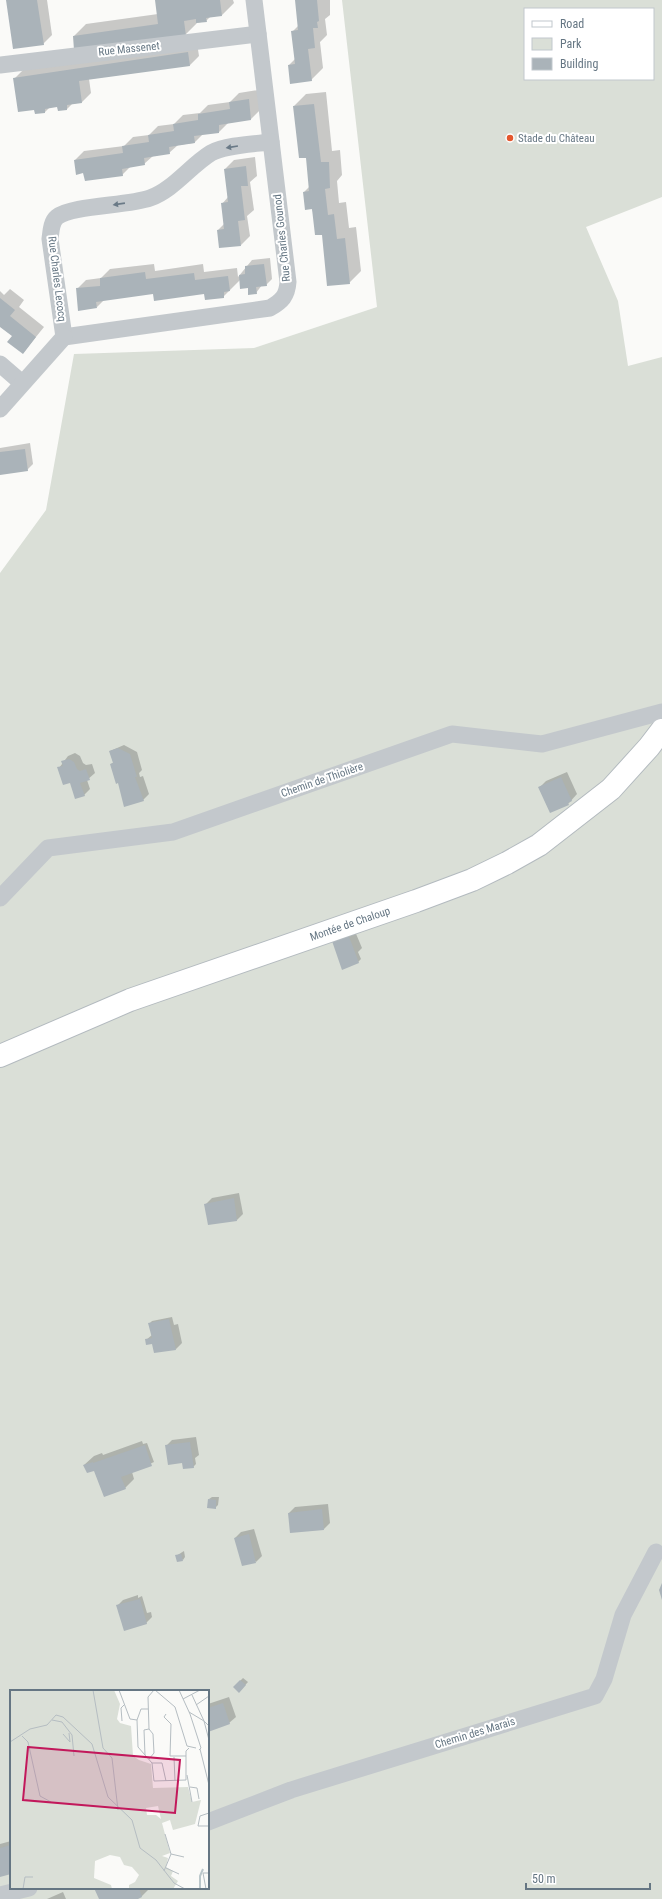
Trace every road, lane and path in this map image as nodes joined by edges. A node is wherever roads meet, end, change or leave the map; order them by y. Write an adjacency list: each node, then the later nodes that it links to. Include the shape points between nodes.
1 (254, 0): 2 (street, Rue Charles Gounod)
2 (258, 34): 3 (street, Rue Massenet); 4 (street, Rue Charles Gounod)
3 (0, 65)
4 (271, 142): 5 (street, Rue Charles Lecocq, one-way to 5, via 219,150 151,198 68,211 57,217 51,228 50,239); 5 (street, Rue Charles Gounod, via 288,282 282,302 270,308 245,313)
5 (64, 337): 7 (street, via 30,378)
6 (0, 364): 7 (street)
7 (22, 383): 8 (street)
8 (0, 410)
9 (662, 712): 11 (street, Chemin de Thiolière, via 542,744 452,734 173,832 48,848)
10 (662, 730): 12 (main road, Montée de Chaloup, via 611,789 539,845 507,863 472,880 416,901 130,1000)
11 (0, 898)
12 (0, 1056)
13 (656, 1552): 14 (street, Chemin des Marais, via 623,1615 604,1679 595,1696 292,1790)
14 (209, 1822)
15 (25, 1889): 16 (street)
16 (0, 1895)

